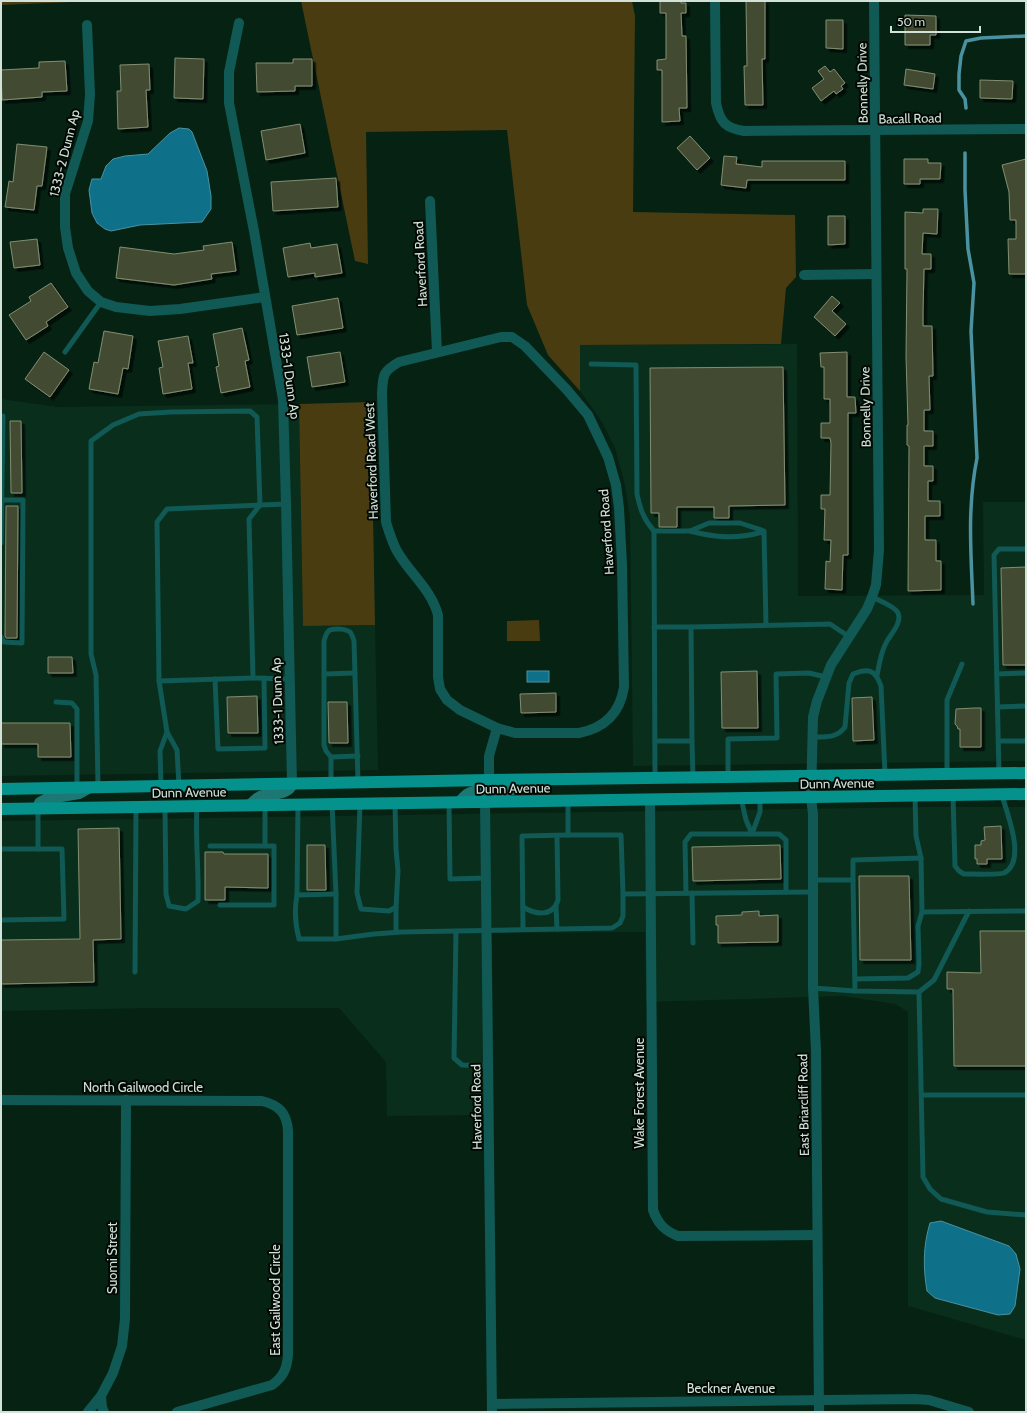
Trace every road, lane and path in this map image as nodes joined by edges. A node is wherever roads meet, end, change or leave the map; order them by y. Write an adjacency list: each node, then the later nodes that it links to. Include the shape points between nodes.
1 (715, 1): 6 (street, Bacall Road, via 716,103 718,114 724,124 744,131)
2 (874, 1): 6 (street, Bonnelly Drive)
3 (239, 24): 10 (street, 1333-1 Dunn Ap, via 229,72 229,103)
4 (87, 25): 11 (street, 1333-2 Dunn Ap, via 90,94 88,121 65,194 65,227 76,273 88,291)
5 (1026, 129): 6 (street, Bacall Road)
6 (875, 131): 8 (street, Bonnelly Drive)
7 (430, 201): 13 (street, Haverford Road)
8 (876, 274): 9 (street); 24 (street, Bonnelly Drive, via 879,550 876,585)
9 (804, 275)
10 (265, 297): 11 (street, 1333-2 Dunn Ap, via 180,310 150,311 116,307); 17 (street, 1333-1 Dunn Ap, via 283,400)
11 (101, 302): 12 (lane)
12 (65, 352)
13 (437, 352): 45 (street, Haverford Road West, via 399,362 388,369 383,377 386,522 398,552 428,592 438,614 440,689 447,700 460,710); 45 (street, Haverford Road, via 501,337 512,337 525,346 588,415 608,457 616,485 622,564 624,687 617,709 609,720 597,728 579,733 515,734)
14 (592, 364): 19 (lane, via 636,365 637,494 646,522)
15 (1, 416): 16 (lane)
16 (1, 500): 22 (lane); 29 (lane, via 23,500 22,643 4,642)
17 (286, 504): 18 (lane); 40 (street, 1333-1 Dunn Ap)
18 (260, 505): 37 (lane, via 249,519); 41 (lane, via 167,509 157,522); 69 (lane, via 257,416 250,411 139,414 114,425 91,441 91,654 96,675)
19 (654, 531): 20 (lane); 26 (lane)
20 (690, 531): 21 (lane, via 725,537); 21 (lane, via 709,523 740,523)
21 (764, 532): 25 (lane)
22 (1, 543)
23 (1026, 548): 34 (lane, via 999,549 994,556)
24 (872, 597): 28 (street, Bonnelly Drive, via 867,609); 35 (lane, via 894,608 898,613 898,622 886,642 880,659)
25 (766, 625): 27 (lane); 28 (lane, via 830,624)
26 (654, 627): 27 (lane); 48 (lane)
27 (691, 627): 49 (lane)
28 (848, 636): 36 (street, Bonnelly Drive)
29 (1, 637)
30 (962, 664): 55 (lane, via 947,700)
31 (355, 673): 33 (lane); 33 (lane, via 354,641 349,631 340,629 331,630 326,634); 52 (lane)
32 (1026, 673): 34 (lane)
33 (325, 674): 53 (lane, via 324,745)
34 (997, 674): 44 (lane)
35 (878, 676): 47 (lane, via 862,670 853,674 849,683 845,727 832,737); 57 (lane, via 881,686)
36 (826, 677): 47 (street, Bonnelly Drive, via 813,717); 59 (lane, via 809,673 776,674 777,738 728,739)
37 (253, 678): 38 (lane); 39 (lane)
38 (264, 678): 39 (lane, via 266,748 218,749); 40 (lane)
39 (215, 679): 41 (lane)
40 (289, 679): 65 (street, 1333-1 Dunn Ap)
41 (159, 680): 46 (lane)
42 (56, 702): 69 (lane, via 72,703 77,709)
43 (1026, 706): 44 (lane)
44 (998, 707): 50 (lane)
45 (497, 728): 62 (street, via 490,756)
46 (167, 732): 67 (lane, via 160,751); 68 (lane, via 177,750)
47 (813, 737): 58 (street, Bonnelly Drive)
48 (655, 741): 49 (lane); 60 (lane)
49 (692, 741): 61 (lane)
50 (999, 741): 51 (lane); 56 (lane)
51 (1026, 741)
52 (358, 756): 53 (lane); 64 (lane)
53 (331, 757): 66 (lane)
54 (1026, 773): 56 (main road, Dunn Avenue)
55 (947, 774): 56 (main road, Dunn Avenue); 57 (main road, Dunn Avenue)
56 (999, 774)
57 (885, 775): 58 (main road, Dunn Avenue)
58 (812, 776): 59 (main road, Dunn Avenue); 77 (street, Bonnelly Drive)
59 (728, 777): 61 (main road, Dunn Avenue)
60 (655, 778): 61 (main road, Dunn Avenue); 63 (main road, Dunn Avenue)
61 (693, 778)
62 (489, 780): 63 (main road, Dunn Avenue); 64 (main road, Dunn Avenue); 80 (main road, via 486,789 466,794)
63 (524, 780): 81 (main road, via 516,788 490,794)
64 (358, 783): 66 (main road, Dunn Avenue)
65 (292, 784): 66 (main road, Dunn Avenue); 68 (main road, Dunn Avenue); 85 (main road, via 290,789 284,792 258,798)
66 (331, 784)
67 (160, 786): 68 (main road, Dunn Avenue); 69 (main road, Dunn Avenue)
68 (179, 786)
69 (88, 788): 70 (main road, Dunn Avenue); 91 (main road, via 79,793 49,798 40,803)
70 (1, 789)
71 (1026, 794): 74 (main road, Dunn Avenue)
72 (915, 795): 73 (main road, Dunn Avenue); 77 (main road, Dunn Avenue); 100 (lane, via 916,836)
73 (953, 795): 74 (main road, Dunn Avenue); 74 (lane, via 955,866 964,874 1003,873 1012,867 1015,856 1014,836)
74 (1002, 795)
75 (741, 798): 76 (main road, Dunn Avenue); 78 (main road, Dunn Avenue); 93 (lane)
76 (760, 798): 77 (main road, Dunn Avenue); 93 (lane, via 760,812)
77 (811, 798): 102 (street, East Briarcliff Road)
78 (650, 800): 79 (main road, Dunn Avenue); 106 (street, Wake Forest Avenue)
79 (568, 801): 81 (main road, Dunn Avenue); 94 (lane)
80 (455, 802): 81 (main road, Dunn Avenue); 82 (main road, Dunn Avenue); 101 (lane, via 450,879)
81 (485, 802): 101 (street, Haverford Road)
82 (395, 803): 84 (main road, Dunn Avenue); 114 (lane, via 398,871)
83 (332, 804): 84 (main road, Dunn Avenue); 87 (main road, Dunn Avenue); 108 (lane)
84 (360, 804): 114 (lane, via 357,893 361,910 389,911)
85 (250, 805): 86 (main road, Dunn Avenue); 88 (main road, Dunn Avenue)
86 (265, 805): 87 (main road, Dunn Avenue); 97 (lane)
87 (298, 805): 110 (lane)
88 (197, 806): 90 (main road, Dunn Avenue); 90 (lane, via 198,901 186,909 169,906 166,894)
89 (136, 807): 90 (main road, Dunn Avenue); 91 (main road, Dunn Avenue); 126 (lane)
90 (165, 807)
91 (38, 808): 92 (main road, Dunn Avenue); 99 (lane)
92 (1, 809)
93 (752, 834): 104 (lane, via 779,834 786,840); 107 (lane, via 691,834 685,842)
94 (568, 835): 95 (lane); 109 (lane, via 621,835)
95 (557, 836): 112 (lane); 113 (lane, via 522,836)
96 (210, 846): 97 (lane)
97 (265, 846): 111 (lane, via 274,846 274,905)
98 (1, 849): 99 (lane)
99 (38, 849): 118 (lane, via 62,849 64,919)
100 (921, 858): 103 (lane, via 853,860); 117 (lane)
101 (486, 878): 121 (street, Haverford Road)
102 (813, 880): 103 (lane); 105 (street, East Briarcliff Road)
103 (853, 880): 127 (lane)
104 (786, 892): 105 (lane); 107 (lane)
105 (813, 892): 128 (street, East Briarcliff Road)
106 (651, 893): 107 (lane); 109 (lane); 138 (street, Wake Forest Avenue, via 653,1210 656,1219 661,1226 678,1236)
107 (689, 893): 125 (lane)
108 (336, 894): 110 (lane); 124 (lane)
109 (623, 894): 120 (lane, via 623,916 620,923 612,928)
110 (297, 895): 124 (lane, via 294,907 295,922 300,939)
111 (220, 905)
112 (556, 906): 113 (lane, via 551,911 543,913 536,913); 120 (lane)
113 (523, 907): 119 (lane)
114 (396, 908): 122 (lane)
115 (969, 911): 116 (lane); 117 (lane); 130 (lane, via 934,980)
116 (1026, 911)
117 (922, 912): 127 (lane, via 918,926 918,972 908,978)
118 (1, 920)
119 (523, 929): 120 (lane); 121 (lane)
120 (557, 929)
121 (486, 930): 123 (lane); 131 (street, Haverford Road)
122 (396, 932): 123 (lane); 124 (lane)
123 (456, 932): 131 (lane, via 454,1058 462,1065)
124 (336, 939)
125 (693, 943)
126 (135, 972)
127 (855, 979): 129 (lane)
128 (813, 988): 129 (lane); 138 (street, East Briarcliff Road)
129 (855, 990): 130 (lane)
130 (918, 992): 132 (lane)
131 (488, 1066): 142 (street, Haverford Road)
132 (922, 1095): 133 (lane); 137 (lane, via 923,1177 930,1189 941,1199 987,1212)
133 (1026, 1095)
134 (1, 1100): 135 (street, North Gailwood Circle)
135 (126, 1100): 136 (street, North Gailwood Circle, via 262,1101 269,1102); 139 (street, Suomi Street, via 125,1319 122,1346 113,1373)
136 (282, 1111): 145 (street, East Gailwood Circle, via 286,1117 288,1132 286,1369 280,1379 272,1385)
137 (1026, 1215)
138 (817, 1234): 140 (street, East Briarcliff Road)
139 (101, 1396): 143 (street, Suomi Street); 144 (street)
140 (819, 1401): 141 (street, Beckner Avenue); 146 (street, East Briarcliff Road); 147 (street, Beckner Avenue, via 929,1400)
141 (655, 1407): 142 (street, Beckner Avenue)
142 (492, 1408)
143 (88, 1412)
144 (104, 1412)
145 (177, 1412)
146 (819, 1412)
147 (969, 1412)

